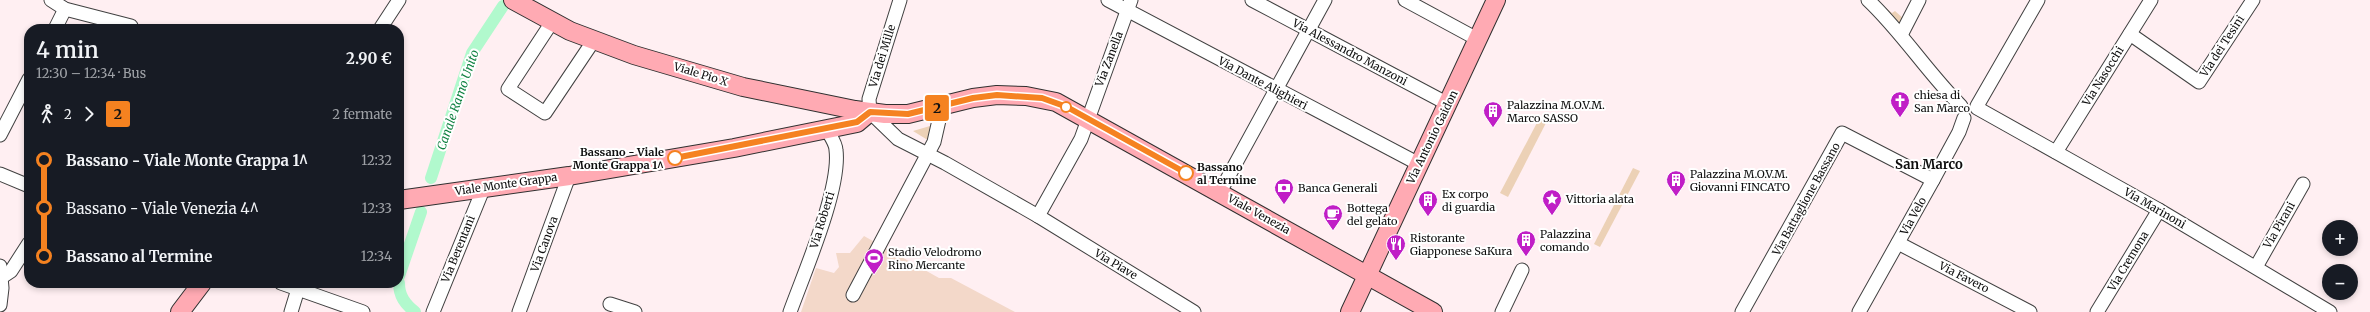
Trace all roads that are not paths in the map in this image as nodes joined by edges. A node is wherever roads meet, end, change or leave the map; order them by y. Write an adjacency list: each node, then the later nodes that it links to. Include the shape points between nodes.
1 (51, 0): 17 (street)
2 (399, 0): 21 (street)
3 (513, 0): 18 (main road, Viale Pio X)
4 (900, 0): 33 (street, Via dei Mille, via 869,99)
5 (1108, 0): 16 (street, Via Dante Alighieri)
6 (1252, 0): 22 (street, Via Alessandro Manzoni)
7 (1325, 0): 22 (street)
8 (1405, 0): 15 (street)
9 (1496, 0): 26 (main road, Via Antonio Gaidon)
10 (1868, 0): 24 (street)
11 (1919, 0): 24 (street)
12 (2038, 0): 32 (street)
13 (2150, 0): 23 (street, Via Nasocchi)
14 (2253, 0): 23 (street, Via dei Tesini, via 2199,82)
15 (1422, 4): 26 (street)
16 (1129, 5): 28 (street, Via Dante Alighieri); 36 (street, Via Zanella)
17 (65, 9): 19 (street); 20 (street)
18 (552, 22): 25 (main road, Viale Pio X); 25 (street, via 508,89 545,113)
19 (58, 24)
20 (123, 24)
21 (383, 24)
22 (1308, 30): 28 (street); 30 (street, Via Alessandro Manzoni)
23 (2130, 34): 40 (street, Via Nasocchi)
24 (1901, 35): 34 (street)
25 (594, 40): 29 (main road, Viale Pio X, via 743,87)
26 (1479, 40): 30 (main road, Via Antonio Gaidon)
27 (24, 89): 38 (street)
28 (1275, 89): 42 (street, Via Dante Alighieri); 49 (street)
29 (806, 98): 33 (main road, Viale Pio X); 37 (main road)
30 (1448, 104): 42 (main road, Via Antonio Gaidon)
31 (942, 107): 35 (main road, Viale Venezia); 36 (main road, Viale Venezia, via 985,96 1026,96 1056,102); 41 (street, via 937,133)
32 (1977, 107): 34 (street, via 1973,102 1967,101); 40 (street, Via Marinoni)
33 (870, 112): 35 (main road, Viale Pio X); 37 (main road, Viale Monte Grappa, via 857,122); 39 (street, Via Piave)
34 (1962, 112): 45 (street, Via Velo, via 1959,132)
35 (899, 115): 39 (street, via 893,130)
36 (1088, 118): 49 (main road, Viale Venezia); 52 (street, via 1081,139)
37 (826, 128): 44 (main road, Viale Monte Grappa, via 734,148); 71 (street, Via Roberti, via 836,148 835,175 813,250)
38 (0, 135)
39 (898, 139): 41 (street, Via Piave)
40 (2056, 152): 51 (street, Via Marinoni)
41 (928, 155): 52 (street, Via Piave); 62 (street)
42 (1419, 164): 58 (main road, Via Antonio Gaidon)
43 (0, 174): 46 (street)
44 (569, 176): 48 (main road, Viale Monte Grappa); 69 (street, Via Canova)
45 (1933, 180): 53 (street, Via Velo); 76 (street, Via Battaglione Bassano, via 1842,133)
46 (24, 184)
47 (2303, 184): 55 (street, Via Pirani)
48 (484, 187): 50 (main road, Viale Monte Grappa); 68 (street, Via Berentani)
49 (1220, 192): 58 (main road, Viale Venezia)
50 (404, 199)
51 (2159, 210): 55 (street, Via Marinoni); 79 (street, Via Cremona)
52 (1038, 216): 72 (street, Via Piave)
53 (1898, 243): 77 (street, Via Velo); 78 (street, Via Favero)
54 (24, 251): 57 (street, via 11,271)
55 (2256, 266): 80 (street, Via Marinoni)
56 (1522, 270): 75 (street)
57 (1, 271): 64 (street)
58 (1368, 274): 73 (main road, Via Antonio Gaidon); 74 (main road, Viale Venezia)
59 (198, 288): 65 (main road)
60 (295, 288): 61 (street)
61 (298, 289): 66 (street); 67 (street)
62 (854, 295)
63 (610, 304): 70 (street)
64 (0, 305)
65 (180, 312)
66 (291, 312)
67 (363, 312)
68 (433, 312)
69 (519, 312)
70 (635, 312)
71 (790, 312)
72 (1194, 312)
73 (1350, 312)
74 (1433, 312)
75 (1502, 312)
76 (1742, 312)
77 (1859, 312)
78 (2030, 312)
79 (2098, 312)
80 (2330, 312)

